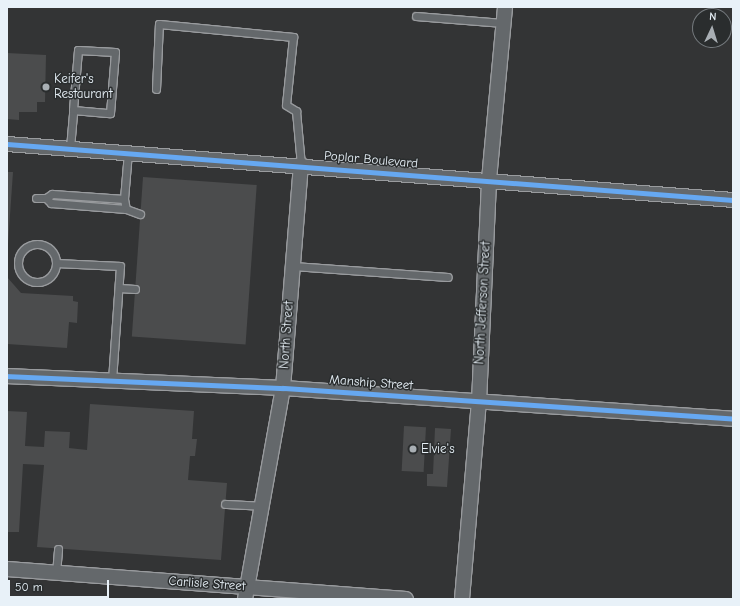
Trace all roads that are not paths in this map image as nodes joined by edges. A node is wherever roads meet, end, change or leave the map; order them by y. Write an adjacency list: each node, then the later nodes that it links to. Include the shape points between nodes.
1 (505, 7): 3 (street, North Jefferson Street)
2 (416, 16): 3 (lane)
3 (503, 23): 10 (street, North Jefferson Street)
4 (156, 89): 9 (lane, via 159,24 293,38 286,105 296,111)
5 (73, 110): 5 (lane, via 110,113 115,52 78,50); 7 (lane)
6 (7, 144): 7 (street, Poplar Boulevard)
7 (70, 148): 8 (street, Poplar Boulevard)
8 (128, 152): 9 (street, Poplar Boulevard); 13 (lane)
9 (301, 165): 10 (street, Poplar Boulevard); 18 (street, North Street)
10 (489, 180): 14 (street, Poplar Boulevard); 25 (street, North Jefferson Street)
11 (36, 198): 12 (lane)
12 (46, 198): 13 (lane, via 52,194); 15 (lane, via 51,203)
13 (124, 199): 15 (lane)
14 (733, 200)
15 (126, 209): 16 (lane)
16 (140, 214)
17 (56, 262): 17 (lane, via 52,250 41,244 34,244 22,250 18,262 21,274 37,282 48,278); 20 (lane, via 120,266)
18 (293, 266): 19 (lane); 24 (street, North Street)
19 (448, 277)
20 (119, 288): 21 (lane); 23 (lane)
21 (134, 289)
22 (7, 376): 23 (street, Manship Street)
23 (112, 381): 24 (street, Manship Street)
24 (283, 388): 25 (street, Manship Street); 28 (street, North Street)
25 (478, 402): 26 (street, Manship Street); 34 (street, North Jefferson Street)
26 (733, 419)
27 (225, 504): 28 (lane)
28 (262, 506): 32 (street, North Street)
29 (58, 549): 31 (lane)
30 (7, 570): 31 (street, Carlisle Street)
31 (56, 573): 32 (street, Carlisle Street)
32 (246, 593): 33 (street, Carlisle Street)
33 (406, 599)
34 (462, 599)

